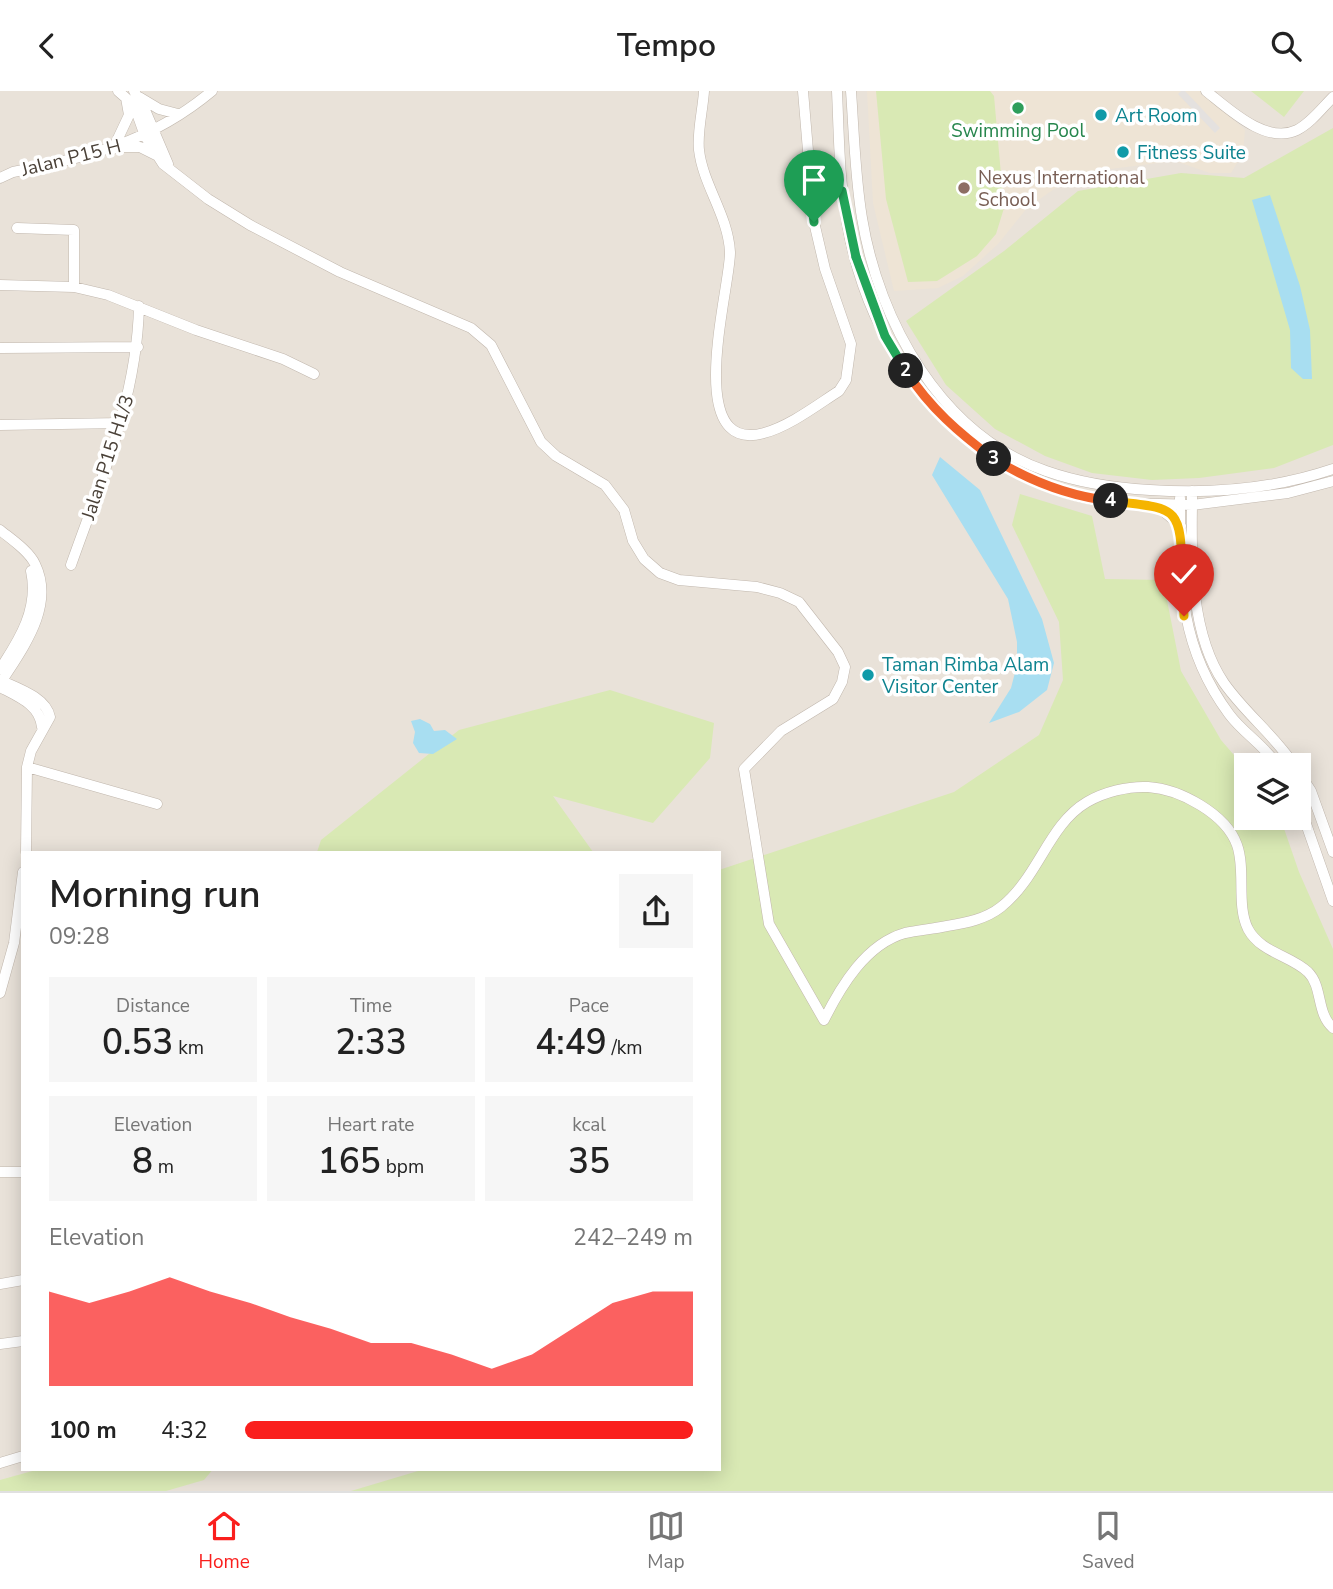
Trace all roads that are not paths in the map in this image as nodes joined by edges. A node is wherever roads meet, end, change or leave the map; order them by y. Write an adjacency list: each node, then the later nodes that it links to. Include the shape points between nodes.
1 (212, 91): 9 (street, Jalan P15 H)
2 (704, 91): 16 (street, via 699,149 726,226 730,252 716,343 717,399 725,419 748,433 764,433 791,419 839,391 846,380 851,344 825,269)
3 (803, 91): 16 (street)
4 (837, 91): 15 (street)
5 (852, 91): 21 (street, via 862,219 882,296)
6 (1206, 91): 8 (street, via 1247,121 1278,134 1299,129)
7 (129, 94): 9 (street); 11 (street); 12 (street, via 129,115)
8 (1333, 97)
9 (177, 114): 10 (street, Jalan P15 H)
10 (168, 120): 11 (street, Jalan P15 H); 13 (street)
11 (148, 133): 12 (street, Jalan P15 H); 13 (street)
12 (116, 148): 13 (street); 14 (street, Jalan P15 H)
13 (159, 152): 57 (street, via 174,173 250,225 378,290 471,328 491,345 541,442 605,485 624,510 644,559 660,573 679,580 757,587 799,602 838,652 845,667 833,699 781,731 744,769 768,924 824,1020 841,988 886,942 904,933 971,922 998,910 1021,891 1064,820 1087,802 1113,791 1149,787 1198,805 1229,829 1237,846 1248,928 1264,947 1308,972 1322,1015)
14 (0, 178)
15 (842, 191): 16 (street); 22 (street, via 862,276)
16 (811, 195)
17 (17, 228): 19 (street, via 74,230)
18 (1, 286): 19 (street)
19 (75, 287): 20 (street)
20 (139, 306): 23 (street, Jalan P15 H1/3); 25 (street)
21 (897, 331): 22 (street); 30 (street, via 962,420 1017,458 1088,484)
22 (885, 336): 32 (street, via 924,400 996,461 1083,498)
23 (138, 347): 24 (street); 26 (street, Jalan P15 H1/3)
24 (0, 348)
25 (314, 374)
26 (122, 423): 27 (street); 39 (street, Jalan P15 H1/3)
27 (0, 425)
28 (1333, 469): 31 (street, via 1294,482)
29 (1333, 481): 35 (street)
30 (1180, 491): 31 (street); 33 (street)
31 (1192, 491): 34 (street)
32 (1153, 504): 33 (street); 36 (street)
33 (1180, 504): 34 (street); 36 (street)
34 (1192, 505): 35 (street); 36 (street)
35 (1210, 505): 36 (street)
36 (1186, 526): 45 (street, via 1184,616 1200,666 1231,718); 46 (street, via 1207,648 1223,681)
37 (0, 530): 38 (street)
38 (23, 551): 40 (street, via 35,562 40,594 38,616); 41 (street, via 32,575 30,613)
39 (71, 565)
40 (19, 656): 42 (street); 43 (street, via 13,679)
41 (0, 669)
42 (0, 683): 43 (street)
43 (18, 693): 44 (street); 47 (street, via 41,714 42,727)
44 (0, 697)
45 (1268, 753)
46 (1284, 753)
47 (27, 767): 49 (street); 51 (street)
48 (1311, 791): 52 (street)
49 (157, 804)
50 (1308, 830): 54 (street)
51 (26, 851)
52 (1333, 852)
53 (21, 901): 55 (street)
54 (1333, 901)
55 (18, 945): 56 (street)
56 (0, 993)
57 (1333, 1028)
58 (0, 1172): 59 (street)
59 (21, 1172)
60 (21, 1280): 61 (street)
61 (0, 1284)
62 (21, 1342): 63 (street)
63 (0, 1344)
64 (21, 1457): 65 (street)
65 (0, 1463)

